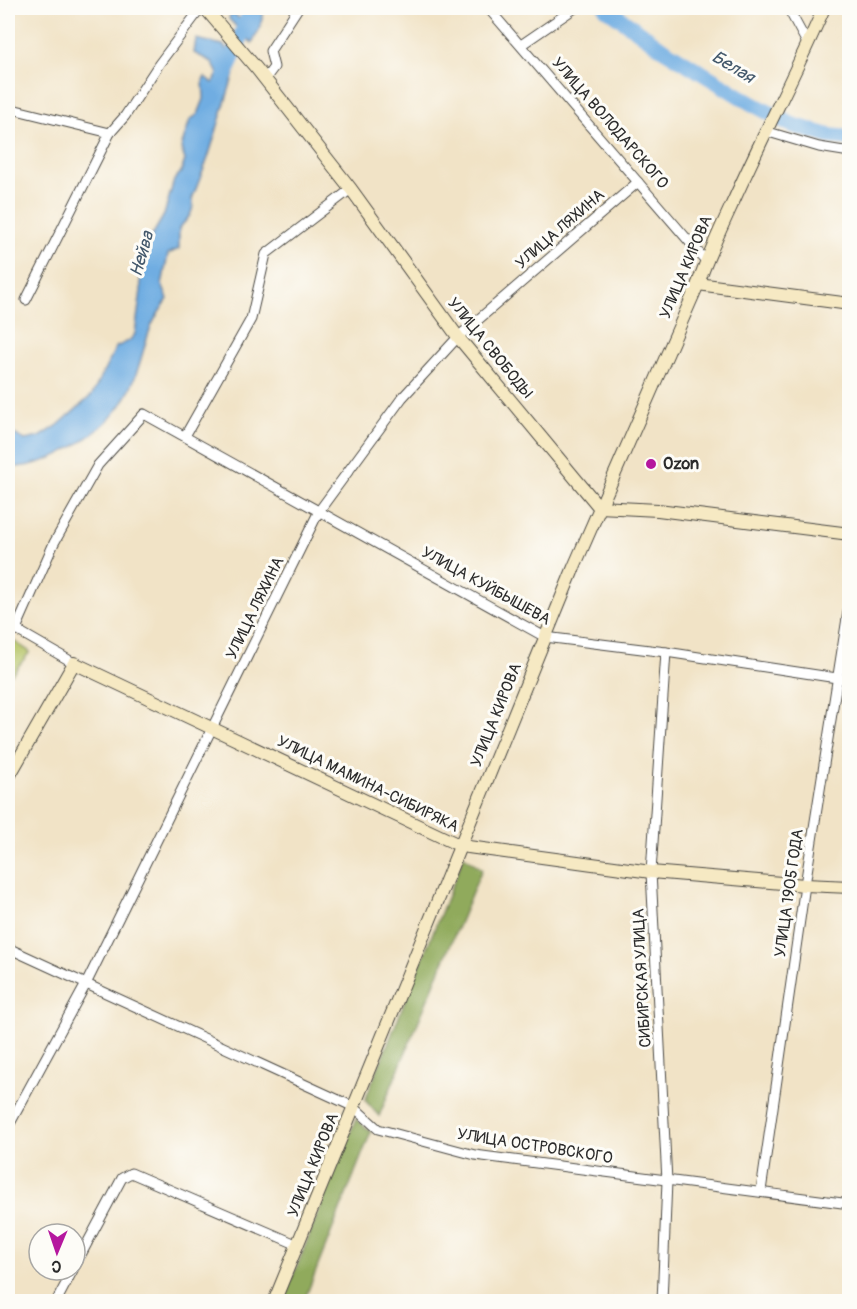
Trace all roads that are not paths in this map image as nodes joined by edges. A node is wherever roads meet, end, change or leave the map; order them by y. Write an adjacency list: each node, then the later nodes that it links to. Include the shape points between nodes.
1 (203, 8): 9 (main road, УЛИЦА СВОБОДЫ); 12 (street)
2 (298, 8): 9 (street, via 270,51 274,68)
3 (488, 8): 8 (street, УЛИЦА ВОЛОДАРСКОГО)
4 (575, 8): 8 (street)
5 (788, 8): 7 (street)
6 (824, 8): 7 (main road)
7 (807, 43): 11 (main road, УЛИЦА КИРОВА)
8 (521, 45): 14 (street, УЛИЦА ВОЛОДАРСКОГО)
9 (261, 74): 15 (main road, УЛИЦА СВОБОДЫ)
10 (8, 108): 12 (street)
11 (765, 131): 13 (street); 16 (main road, УЛИЦА КИРОВА)
12 (110, 133): 18 (street)
13 (849, 152)
14 (638, 182): 16 (street, УЛИЦА ВОЛОДАРСКОГО); 20 (street, УЛИЦА ЛЯХИНА)
15 (351, 189): 20 (main road, УЛИЦА СВОБОДЫ); 21 (street, via 266,254 251,319)
16 (706, 261): 17 (main road, УЛИЦА КИРОВА)
17 (698, 284): 19 (main road); 22 (main road, УЛИЦА КИРОВА)
18 (26, 300)
19 (849, 304)
20 (458, 337): 22 (main road, УЛИЦА СВОБОДЫ); 23 (street, УЛИЦА ЛЯХИНА, via 402,398)
21 (184, 436): 23 (street, УЛИЦА КУЙБЫШЕВА); 26 (street, УЛИЦА КУЙБЫШЕВА, via 144,414 98,465)
22 (599, 507): 24 (main road, via 658,510); 27 (main road, УЛИЦА КИРОВА)
23 (319, 511): 27 (street, УЛИЦА КУЙБЫШЕВА); 32 (street, УЛИЦА ЛЯХИНА)
24 (849, 534)
25 (849, 600): 30 (street, УЛИЦА 1905 ГОДА)
26 (12, 627): 29 (street, УЛИЦА МАМИНА-СИБИРЯКА)
27 (545, 637): 28 (street, УЛИЦА КУЙБЫШЕВА); 34 (main road, УЛИЦА КИРОВА)
28 (666, 652): 30 (street, УЛИЦА КУЙБЫШЕВА); 35 (street, СИБИРСКАЯ УЛИЦА)
29 (74, 663): 32 (main road, УЛИЦА МАМИНА-СИБИРЯКА); 33 (main road)
30 (837, 678): 31 (street, УЛИЦА КУЙБЫШЕВА); 36 (street, УЛИЦА 1905 ГОДА)
31 (849, 680)
32 (213, 728): 34 (main road, УЛИЦА МАМИНА-СИБИРЯКА); 39 (street, УЛИЦА ЛЯХИНА)
33 (8, 777)
34 (461, 846): 35 (main road, УЛИЦА МАМИНА-СИБИРЯКА); 40 (main road, УЛИЦА КИРОВА)
35 (651, 872): 36 (main road, УЛИЦА МАМИНА-СИБИРЯКА); 42 (street, СИБИРСКАЯ УЛИЦА)
36 (805, 885): 37 (main road, УЛИЦА МАМИНА-СИБИРЯКА); 43 (street, УЛИЦА 1905 ГОДА)
37 (849, 887)
38 (8, 948): 39 (street, УЛИЦА ОСТРОВСКОГО)
39 (86, 984): 40 (street, УЛИЦА ОСТРОВСКОГО); 41 (street, УЛИЦА ЛЯХИНА)
40 (354, 1107): 42 (street, УЛИЦА ОСТРОВСКОГО, via 378,1129 475,1155); 46 (main road, УЛИЦА КИРОВА)
41 (8, 1127)
42 (667, 1181): 43 (street, УЛИЦА ОСТРОВСКОГО); 50 (street, СИБИРСКАЯ УЛИЦА)
43 (761, 1191): 44 (street, УЛИЦА ОСТРОВСКОГО)
44 (849, 1204)
45 (87, 1244): 46 (street, via 122,1178 131,1173)
46 (298, 1245): 49 (main road, УЛИЦА КИРОВА)
47 (67, 1282): 48 (street)
48 (56, 1302)
49 (274, 1302)
50 (662, 1302)

